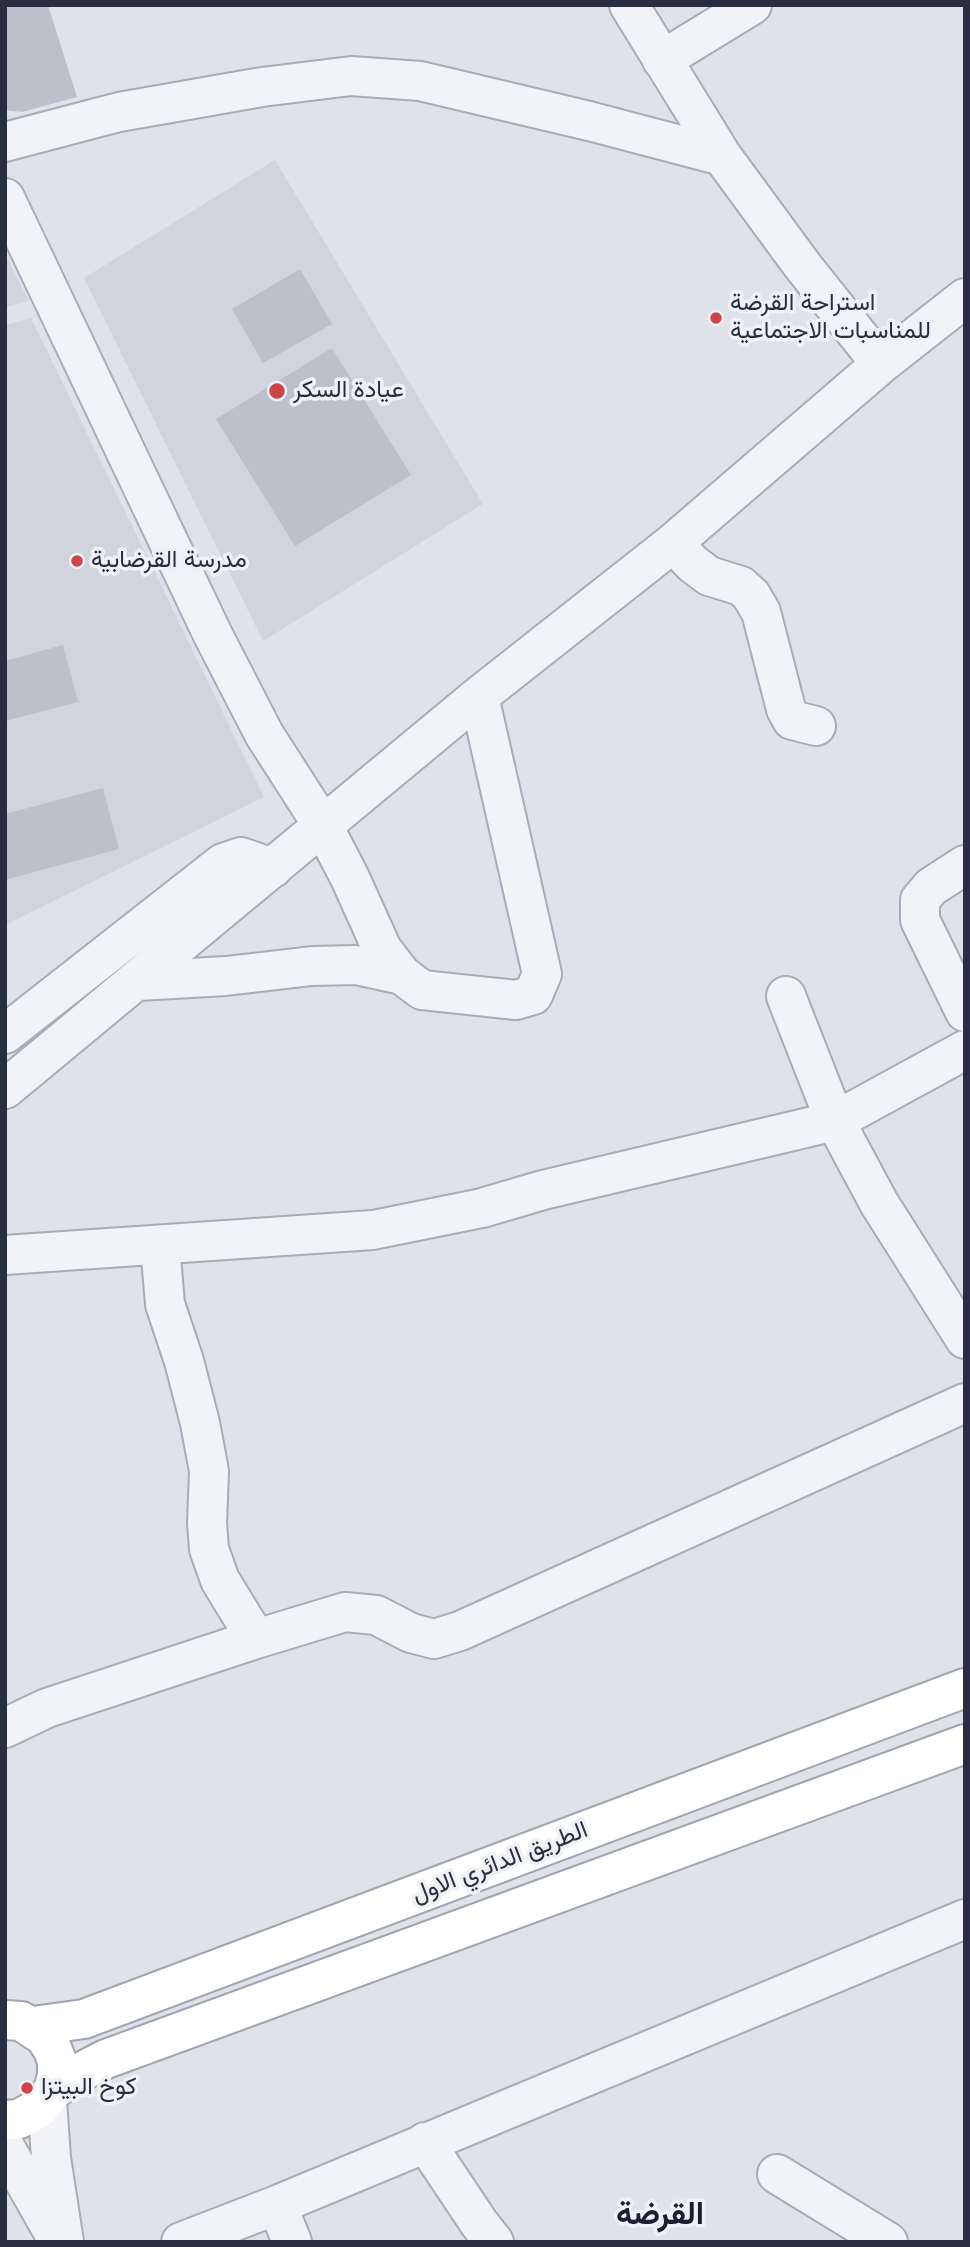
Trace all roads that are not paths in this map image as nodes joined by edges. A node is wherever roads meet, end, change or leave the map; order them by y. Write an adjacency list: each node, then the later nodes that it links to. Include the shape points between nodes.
1 (629, 5): 3 (street)
2 (752, 5): 3 (street)
3 (662, 60): 5 (street)
4 (5, 142): 5 (street, via 119,112 351,76 420,81)
5 (722, 156): 8 (street)
6 (5, 198): 12 (street, via 212,633 264,734)
7 (965, 298): 8 (street)
8 (881, 364): 9 (street)
9 (673, 543): 10 (street); 11 (street, via 709,576 741,586 751,596 761,612 786,709 792,720)
10 (479, 696): 12 (street); 15 (street, via 542,974 533,995 516,1000 422,990)
11 (816, 726)
12 (323, 826): 14 (street); 15 (street, via 382,949)
13 (965, 865): 18 (street, via 920,900 920,920)
14 (273, 868): 16 (street); 19 (street, via 241,857 223,863)
15 (402, 975): 16 (street, via 356,965)
16 (138, 981): 21 (street)
17 (786, 996): 22 (street)
18 (965, 1012)
19 (5, 1034)
20 (965, 1050): 22 (street)
21 (5, 1089)
22 (835, 1121): 23 (street, via 482,1208 373,1230); 25 (street, via 879,1203)
23 (160, 1245): 24 (street); 27 (street, via 165,1304 184,1361 209,1471 209,1549 220,1580)
24 (5, 1255)
25 (965, 1339)
26 (965, 1403): 27 (street, via 460,1631 434,1639 376,1615 345,1612)
27 (256, 1639): 29 (street, via 47,1708)
28 (965, 1688): 32 (main road, الطريق الدائري الاول, via 84,2019)
29 (5, 1728)
30 (965, 1744): 33 (main road, الطريق الدائري الاول, via 106,2059)
31 (965, 1919): 35 (street)
32 (16, 2017): 33 (main road, via 44,2036 54,2054 57,2076)
33 (50, 2095): 34 (main road, الطريق الدائري الاول, via 30,2114); 40 (street, via 51,2158)
34 (5, 2120)
35 (425, 2142): 38 (street); 43 (street)
36 (5, 2147): 39 (street)
37 (777, 2174): 44 (street)
38 (277, 2205): 41 (street); 42 (street)
39 (58, 2242)
40 (64, 2242)
41 (181, 2242)
42 (292, 2242)
43 (494, 2242)
44 (888, 2242)

